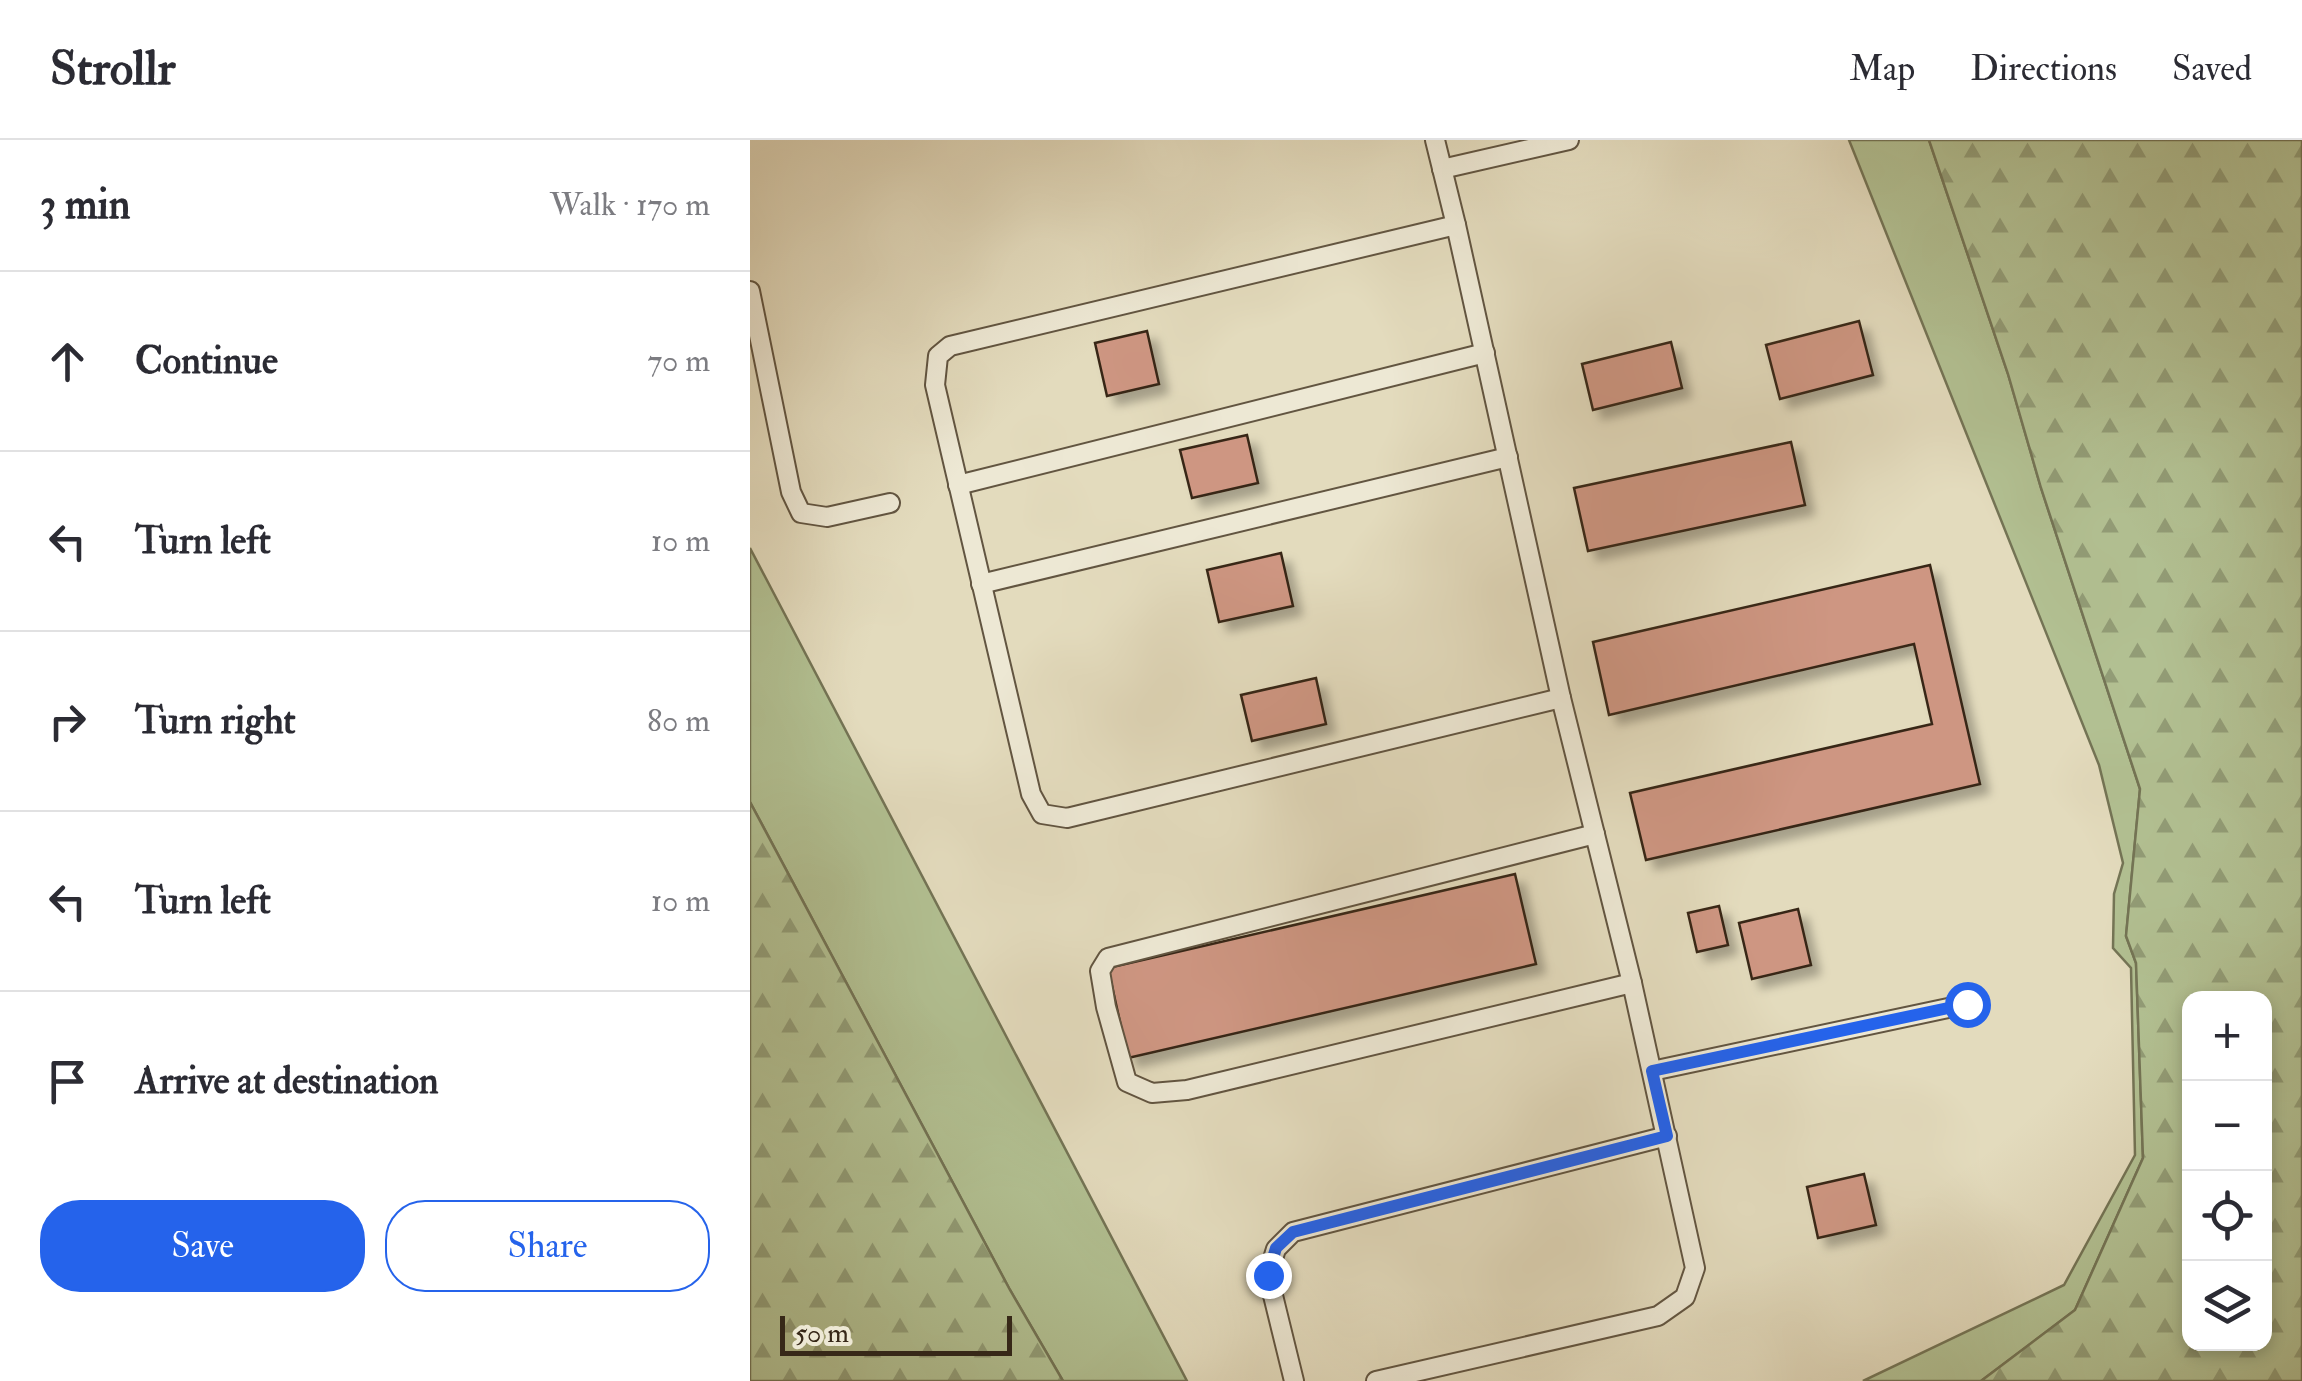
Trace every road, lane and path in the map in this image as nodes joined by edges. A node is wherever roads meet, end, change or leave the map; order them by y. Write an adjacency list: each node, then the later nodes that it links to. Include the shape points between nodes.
1 (1434, 140): 3 (lane)
2 (1568, 140): 3 (lane)
3 (1442, 169): 4 (lane)
4 (1456, 224): 6 (lane); 8 (lane, via 950,346 938,356 935,385)
5 (750, 291): 9 (lane, via 801,513 826,517)
6 (1485, 352): 7 (lane); 8 (lane)
7 (1508, 457): 10 (lane); 11 (lane)
8 (958, 485): 10 (lane)
9 (890, 503)
10 (981, 584): 11 (lane, via 1031,794 1042,814 1067,818)
11 (1561, 698): 12 (lane)
12 (1595, 834): 13 (lane); 13 (lane, via 1108,958 1100,971 1106,1007 1127,1082 1152,1093 1188,1090)
13 (1632, 984): 15 (lane)
14 (1967, 1004): 15 (lane)
15 (1652, 1071): 16 (lane)
16 (1667, 1136): 17 (lane, via 1293,1232 1276,1248 1268,1275); 18 (lane, via 1694,1268 1685,1297 1658,1316)
17 (1294, 1381)
18 (1376, 1381)

